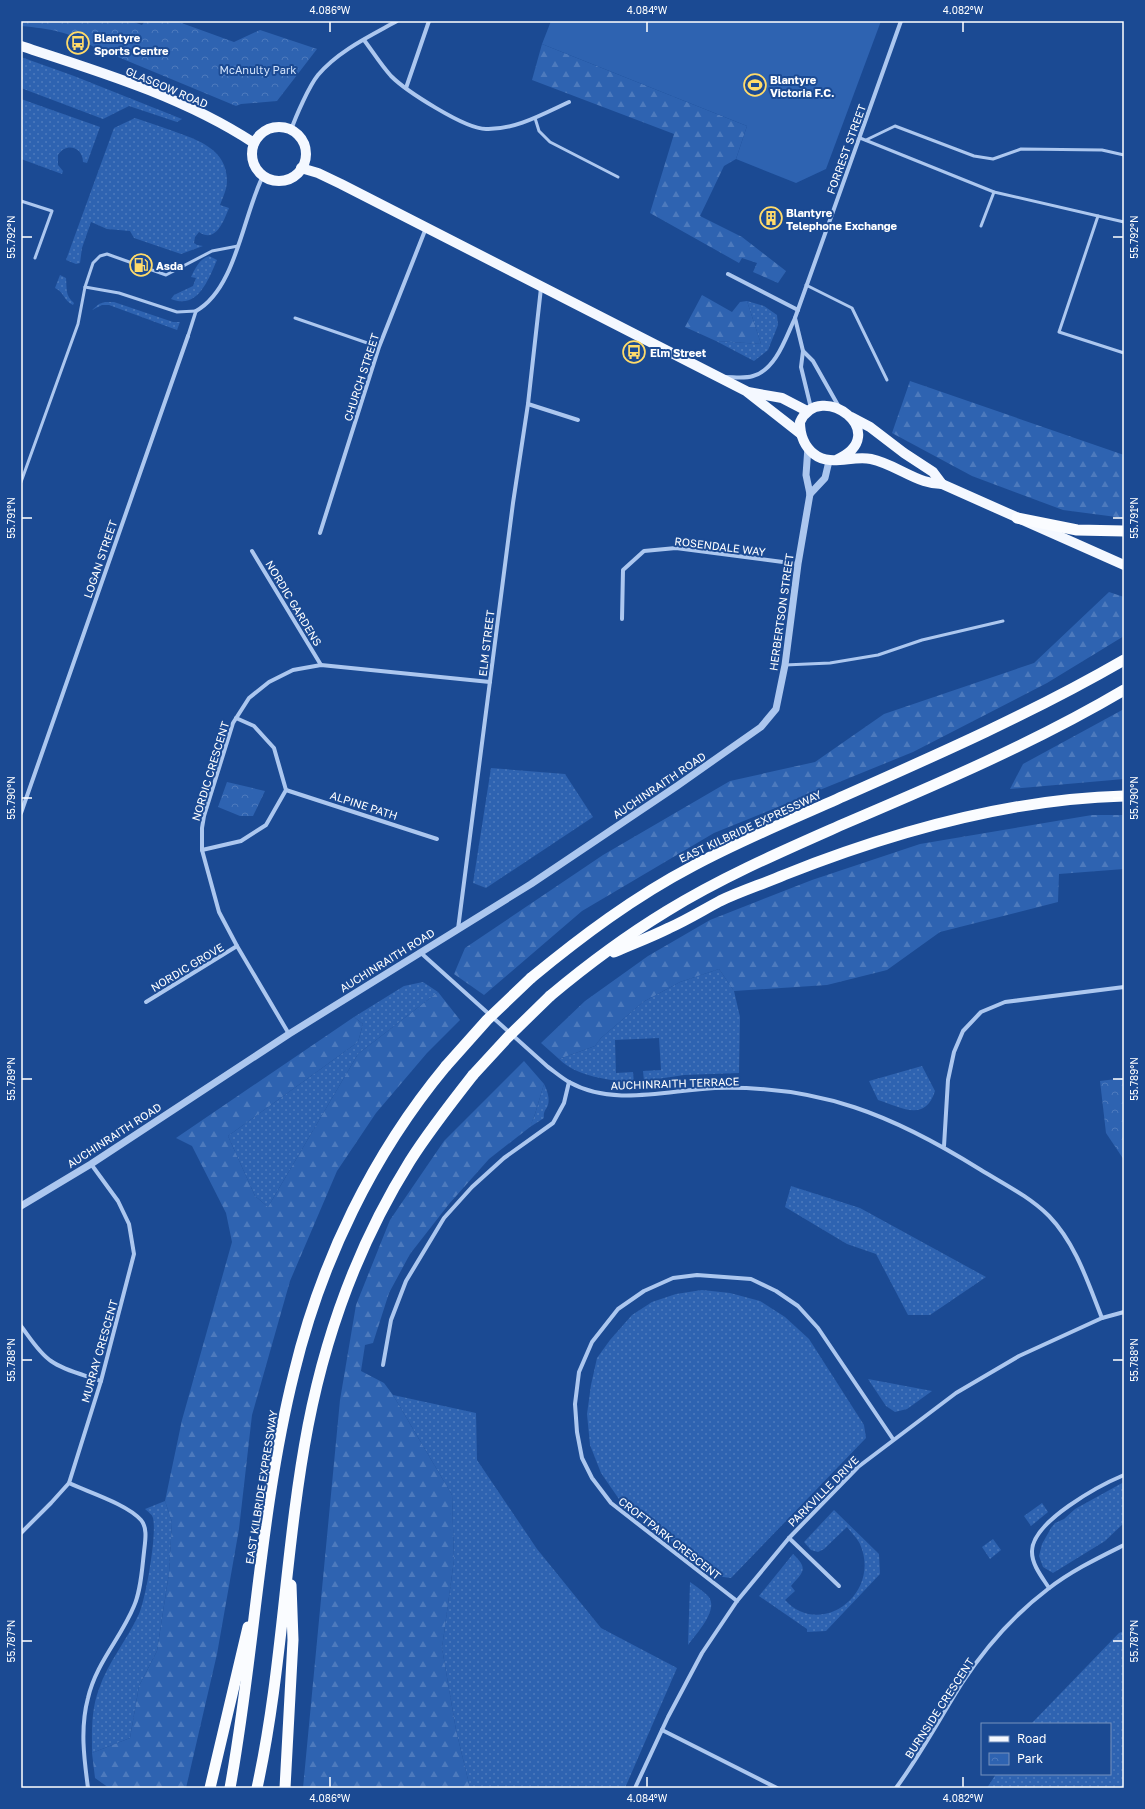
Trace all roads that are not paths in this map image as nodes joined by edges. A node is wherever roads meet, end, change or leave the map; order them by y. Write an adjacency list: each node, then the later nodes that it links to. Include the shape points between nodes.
1 (397, 21): 4 (street)
2 (429, 21): 6 (street)
3 (901, 21): 10 (street, FORREST STREET)
4 (364, 40): 6 (street, via 392,77); 9 (street, via 318,76)
5 (21, 46): 12 (main road, GLASGOW ROAD, via 146,88 200,113)
6 (406, 88): 8 (street, via 455,119 485,129 518,125)
7 (569, 102): 8 (street)
8 (535, 118): 16 (lane, via 539,131 550,142)
9 (291, 130): 12 (main road, via 279,127 270,129); 14 (main road, via 304,145 306,154)
10 (860, 138): 11 (lane); 26 (street, FORREST STREET)
11 (866, 140): 13 (lane, FORREST STREET, via 895,126 974,156 993,159 1021,149 1102,150); 17 (lane)
12 (254, 143): 15 (main road, via 252,156)
13 (1124, 155)
14 (302, 168): 15 (main road, via 292,178 285,180); 22 (main road)
15 (263, 176): 23 (street)
16 (618, 177)
17 (994, 192): 19 (lane); 21 (lane)
18 (21, 201): 24 (lane, via 52,212)
19 (1098, 216): 20 (lane); 36 (lane, via 1059,332)
20 (1124, 222)
21 (981, 226)
22 (426, 228): 28 (main road); 34 (street, CHURCH STREET)
23 (238, 246): 27 (lane, via 212,250 166,275 107,254 100,256 93,263); 30 (street, via 217,294)
24 (35, 258)
25 (728, 274): 29 (street)
26 (806, 285): 29 (street, FORREST STREET); 38 (lane, via 852,308)
27 (84, 287): 30 (lane, via 119,293 177,312); 48 (lane, via 78,324)
28 (541, 288): 37 (main road); 40 (street, ELM STREET)
29 (798, 310): 32 (street, FORREST STREET)
30 (196, 311): 33 (street, LOGAN STREET)
31 (295, 318): 34 (lane)
32 (795, 318): 35 (street); 37 (street, FORREST STREET, via 774,360 760,374 742,378)
33 (188, 336): 68 (street, LOGAN STREET)
34 (379, 347): 53 (street, CHURCH STREET)
35 (803, 351): 41 (street, via 813,361); 42 (street, via 801,366)
36 (1124, 353)
37 (714, 376): 39 (main road)
38 (887, 380)
39 (746, 392): 42 (main road, via 782,398); 45 (main road)
40 (528, 404): 44 (street); 62 (street, ELM STREET)
41 (840, 409): 42 (main road, via 828,406); 43 (main road)
42 (809, 410): 45 (main road, via 800,422)
43 (851, 417): 47 (main road, via 857,429 855,445 846,455); 49 (main road, via 870,427 933,472)
44 (578, 420)
45 (801, 434): 46 (main road)
46 (808, 447): 47 (main road, via 814,454); 50 (street, HERBERTSON STREET, via 806,476)
47 (832, 460): 49 (main road, via 870,459 925,482); 50 (street, via 824,478)
48 (21, 482)
49 (942, 484): 51 (main road)
50 (810, 494): 55 (street, HERBERTSON STREET)
51 (1017, 518): 52 (highway, via 1077,530); 56 (main road)
52 (1124, 531)
53 (320, 533)
54 (252, 551): 60 (street, NORDIC GARDENS)
55 (798, 564): 57 (street, ROSENDALE WAY, via 676,548 644,551 623,570); 61 (street, HERBERTSON STREET)
56 (1124, 565)
57 (622, 619)
58 (1003, 621): 61 (lane, via 922,640 878,655 830,663)
59 (1124, 660): 96 (highway, EAST KILBRIDE EXPRESSWAY, bridge, via 1074,689 975,738 755,835 693,866 592,928 531,978 487,1020 418,1102 378,1164 337,1245 305,1330 285,1414)
60 (321, 665): 62 (street, NORDIC CRESCENT); 64 (street, NORDIC CRESCENT, via 293,670 269,682 249,698)
61 (785, 665): 65 (street, HERBERTSON STREET, via 776,709)
62 (490, 682): 71 (street, ELM STREET)
63 (1124, 690): 74 (highway, via 1070,720 983,762 781,852 706,889 667,911)
64 (236, 718): 66 (street, via 254,726 274,748); 70 (street, NORDIC CRESCENT, via 204,816)
65 (761, 727): 71 (street, AUCHINRAITH ROAD, via 531,884)
66 (286, 790): 69 (street, ALPINE PATH); 70 (street, via 266,825 241,841)
67 (1124, 796): 74 (highway, via 1056,802 1001,811 892,836 721,901 669,928)
68 (21, 813)
69 (437, 839)
70 (202, 850): 72 (street, NORDIC CRESCENT, via 219,912)
71 (458, 929): 73 (street, AUCHINRAITH ROAD)
72 (237, 946): 76 (street, NORDIC GROVE); 77 (street, NORDIC CRESCENT)
73 (421, 953): 77 (street, AUCHINRAITH ROAD); 78 (street, AUCHINRAITH TERRACE, via 548,1067)
74 (593, 961): 95 (highway, bridge, via 550,996 473,1075 428,1134 375,1224 328,1344 308,1424)
75 (1124, 987): 79 (street, via 1005,1002 981,1012 962,1031 954,1052 948,1080)
76 (146, 1002)
77 (289, 1034): 80 (street, AUCHINRAITH ROAD)
78 (569, 1082): 79 (street, AUCHINRAITH TERRACE, via 604,1094 623,1095 715,1088 774,1090 819,1096 887,1118); 85 (street, via 564,1103 553,1123 504,1158 444,1218 406,1281 391,1320)
79 (944, 1146): 83 (street, AUCHINRAITH TERRACE, via 1030,1200 1049,1217 1077,1257)
80 (92, 1164): 81 (street, AUCHINRAITH ROAD); 86 (street, MURRAY CRESCENT, via 118,1201 129,1224 134,1254)
81 (21, 1206)
82 (1124, 1312): 83 (street, PARKVILLE DRIVE)
83 (1102, 1318): 87 (street, PARKVILLE DRIVE, via 1019,1356 956,1392)
84 (21, 1326): 86 (street, via 51,1361)
85 (383, 1365)
86 (101, 1381): 89 (street, MURRAY CRESCENT)
87 (893, 1439): 93 (street, PARKVILLE DRIVE, via 858,1467); 99 (street, CROFTPARK CRESCENT, via 818,1328 798,1306 776,1291 751,1279 697,1275 673,1278 644,1291 618,1309 592,1342 579,1372 575,1404 576,1432 582,1458 592,1478 611,1503)
88 (1124, 1475): 98 (street, via 1103,1484 1060,1512 1037,1539 1032,1550 1033,1561)
89 (68, 1483): 91 (street, MURRAY CRESCENT); 101 (street, via 130,1510 142,1521 146,1536 135,1605 98,1669 88,1697 83,1723 83,1751)
90 (21, 1523): 91 (street)
91 (26, 1528): 92 (street, MURRAY CRESCENT)
92 (21, 1533)
93 (789, 1538): 97 (street); 99 (street, PARKVILLE DRIVE)
94 (1124, 1545): 98 (street, BURNSIDE CRESCENT)
95 (290, 1551): 104 (highway, via 277,1663); 105 (highway, via 293,1640)
96 (259, 1580): 102 (highway); 103 (highway, EAST KILBRIDE EXPRESSWAY, via 243,1714)
97 (839, 1586)
98 (1049, 1588): 108 (street, BURNSIDE CRESCENT, via 1024,1608 963,1682)
99 (737, 1601): 100 (street, PARKVILLE DRIVE, via 702,1653)
100 (662, 1730): 106 (street, PARKVILLE DRIVE); 107 (street)
101 (88, 1788)
102 (210, 1788)
103 (230, 1788)
104 (257, 1788)
105 (285, 1788)
106 (636, 1788)
107 (777, 1788)
108 (896, 1788)

